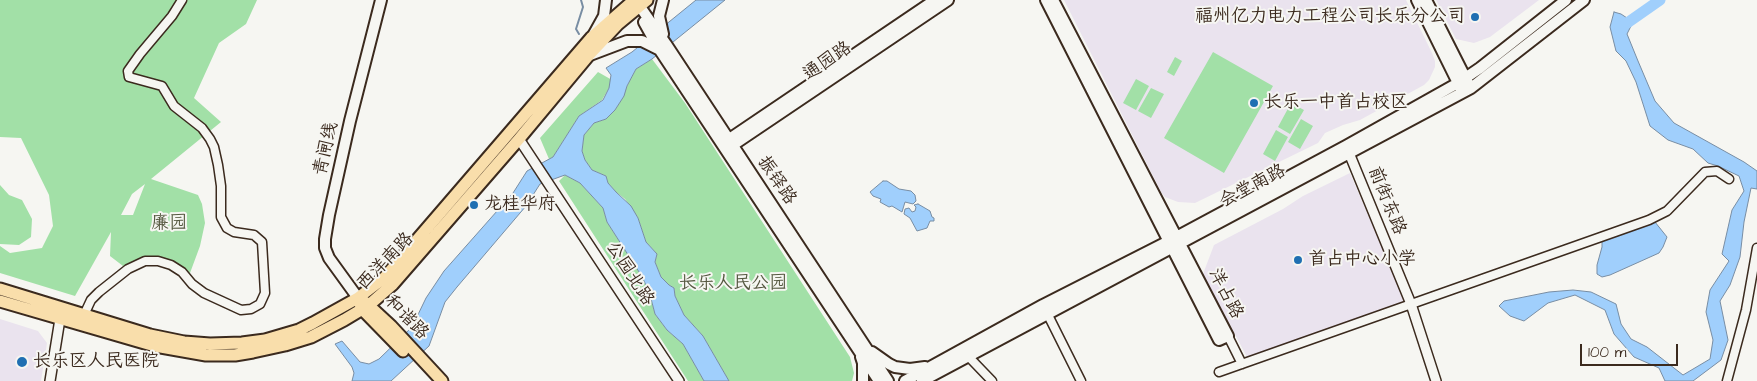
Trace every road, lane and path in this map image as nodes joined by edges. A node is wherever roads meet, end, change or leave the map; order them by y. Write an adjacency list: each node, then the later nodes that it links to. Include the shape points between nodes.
1 (182, 0): 29 (street, via 128,71 129,77 162,86 174,106 202,128 210,139 221,186 221,217 227,228 254,235 262,242 265,293 260,304 241,310 204,293 171,265 145,261 128,269 99,292)
2 (381, 0): 26 (main road, 青闸线, via 350,121 325,239 329,258)
3 (606, 0): 14 (main road, via 604,16)
4 (663, 0): 15 (main road, via 658,16)
5 (935, 0): 19 (main road, 通园路)
6 (948, 0): 19 (main road, 通园路)
7 (1046, 0): 22 (main road, 洋占路)
8 (1053, 0): 22 (main road, 洋占路)
9 (1417, 0): 17 (main road)
10 (1426, 0): 17 (main road)
11 (1566, 0): 17 (main road, 会堂南路)
12 (1584, 0): 17 (main road, 会堂南路)
13 (635, 3): 14 (main road, 西洋南路); 15 (main road, 振铎路); 16 (main road, 西洋南路)
14 (591, 38): 26 (main road, 西洋南路)
15 (663, 47): 16 (main road, via 627,40); 19 (main road, 振铎路)
16 (589, 55): 18 (main road, 西洋南路)
17 (1464, 85): 20 (main road, 会堂南路)
18 (519, 139): 26 (main road, 西洋南路, via 393,284); 41 (street, 公园北路)
19 (727, 145): 32 (main road, 振铎路)
20 (1348, 150): 22 (main road, 会堂南路); 27 (street, 前街东路)
21 (1729, 179): 27 (street, via 1717,171 1705,172 1668,211 1650,220)
22 (1175, 242): 28 (main road, 会堂南路); 31 (main road, 洋占路)
23 (1757, 248): 51 (street, via 1746,310)
24 (0, 289): 29 (main road, 西洋南路)
25 (0, 301): 30 (main road, 西洋南路)
26 (363, 304): 29 (main road, 西洋南路, via 329,315 299,330 242,343 184,342); 30 (main road, 西洋南路, via 336,325 296,342 219,356 156,346); 34 (main road, 和谐路)
27 (1411, 304): 35 (street); 50 (street, 前街东路)
28 (1045, 310): 33 (main road, 会堂南路); 49 (street)
29 (84, 315)
30 (60, 319): 38 (street)
31 (1228, 336): 35 (street)
32 (861, 347): 36 (main road, via 898,367); 42 (main road); 43 (main road, 振铎路); 44 (main road, 振铎路)
33 (965, 352): 36 (main road, 会堂南路); 48 (street)
34 (417, 360): 39 (main road, 和谐路); 40 (main road, 和谐路)
35 (1242, 364): 37 (street)
36 (938, 367): 45 (main road, 会堂南路); 46 (main road, 会堂南路); 47 (main road)
37 (1219, 372)
38 (50, 381)
39 (432, 381)
40 (442, 381)
41 (679, 381)
42 (863, 381)
43 (879, 381)
44 (888, 381)
45 (905, 381)
46 (922, 381)
47 (931, 381)
48 (992, 381)
49 (1080, 381)
50 (1436, 381)
51 (1727, 381)

